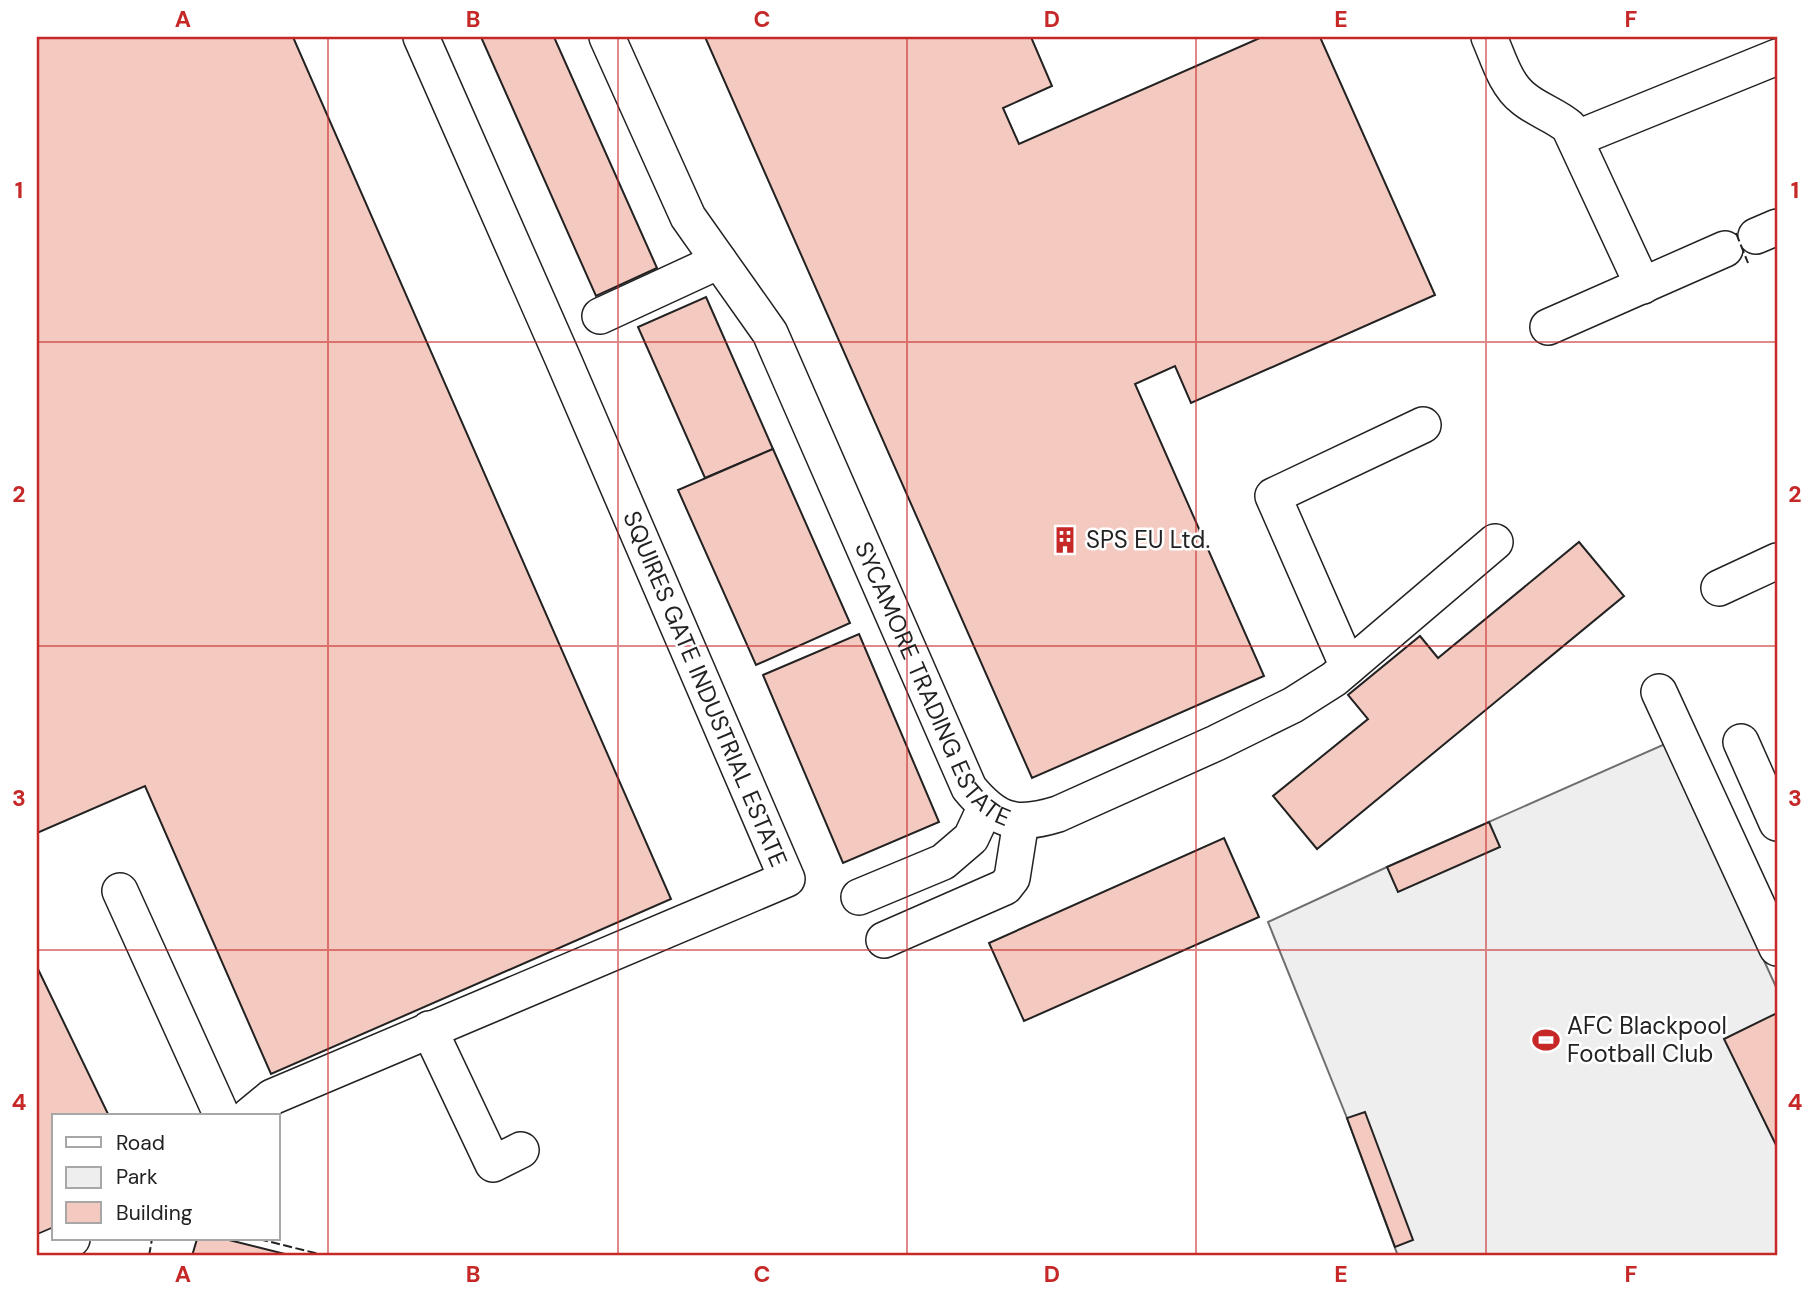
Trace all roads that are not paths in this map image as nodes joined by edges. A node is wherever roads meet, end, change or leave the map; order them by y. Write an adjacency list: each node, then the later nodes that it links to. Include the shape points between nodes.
1 (421, 37): 25 (street, SQUIRES GATE INDUSTRIAL ESTATE, via 787,879)
2 (607, 37): 7 (street, SYCAMORE TRADING ESTATE, via 688,217)
3 (1489, 37): 5 (street, via 1511,87 1558,118)
4 (1777, 57): 5 (street)
5 (1576, 139): 8 (street)
6 (1753, 237): 8 (street)
7 (719, 261): 9 (street); 18 (street, SYCAMORE TRADING ESTATE, via 770,333 969,788)
8 (1643, 286): 10 (street)
9 (600, 316)
10 (1548, 327)
11 (1423, 425): 15 (street, via 1273,496)
12 (1495, 542): 15 (street, SYCAMORE TRADING ESTATE)
13 (1777, 561): 14 (street)
14 (1719, 588)
15 (1348, 667): 20 (street, SYCAMORE TRADING ESTATE, via 1293,705 1216,743 1058,814)
16 (1659, 692): 24 (street)
17 (1741, 742): 19 (street)
18 (985, 808): 20 (street, SYCAMORE TRADING ESTATE); 22 (street, via 971,838 943,862)
19 (1775, 813)
20 (1021, 821): 23 (street, via 1012,878 1004,887)
21 (120, 891): 26 (street)
22 (859, 897)
23 (884, 940)
24 (1777, 948)
25 (429, 1029): 27 (street, SQUIRES GATE INDUSTRIAL ESTATE, via 272,1097); 28 (street, via 493,1164)
26 (221, 1114)
27 (251, 1114)
28 (521, 1150)
29 (70, 1240): 30 (street)
30 (37, 1254)

